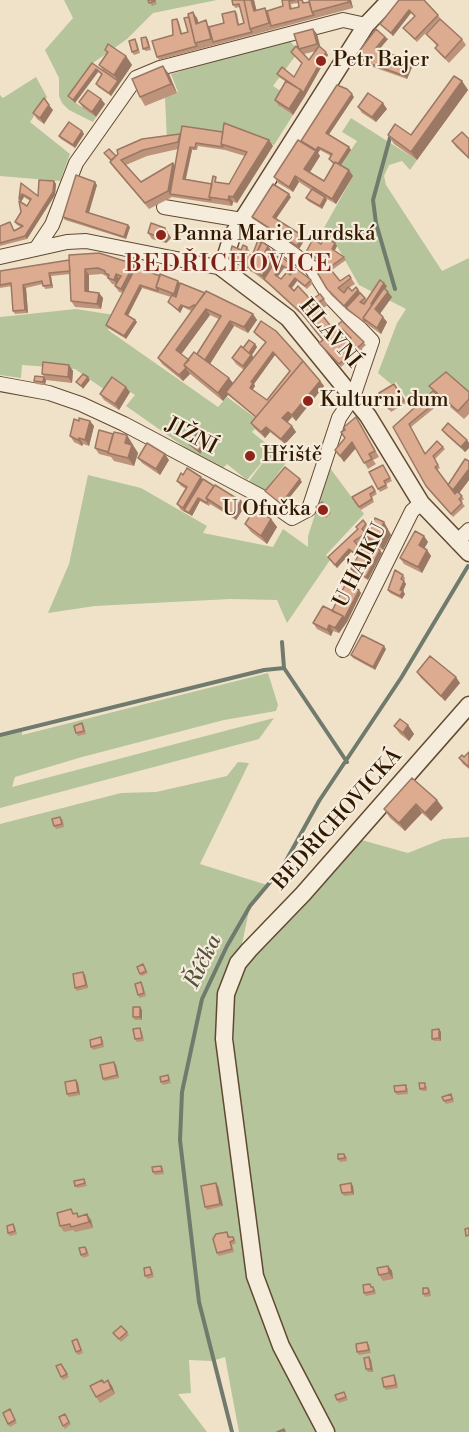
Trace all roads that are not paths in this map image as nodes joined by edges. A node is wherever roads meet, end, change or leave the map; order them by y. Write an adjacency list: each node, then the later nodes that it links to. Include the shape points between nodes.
1 (390, 0): 2 (street)
2 (366, 25): 4 (street); 5 (street, via 343,20 160,68 136,78 76,163)
3 (164, 207): 4 (street)
4 (242, 220): 9 (street, via 232,236); 11 (street, via 311,267 329,296 372,341)
5 (52, 225): 6 (street); 7 (street)
6 (67, 242): 7 (street); 9 (street, via 86,241)
7 (36, 249): 8 (street)
8 (0, 257)
9 (222, 268): 11 (street, HLAVNÍ, via 288,318)
10 (0, 384): 11 (street, JIŽNÍ, via 49,393 92,409 262,497 292,518 309,509 339,418)
11 (353, 397): 12 (street, HLAVNÍ)
12 (421, 503): 13 (street, HLAVNÍ); 14 (street, U HÁJKU, via 412,511)
13 (465, 542)
14 (343, 650)
15 (469, 705): 16 (street, BEDŘICHOVICKÁ, via 238,963 226,994 224,1039 255,1276 281,1346)
16 (326, 1432)

